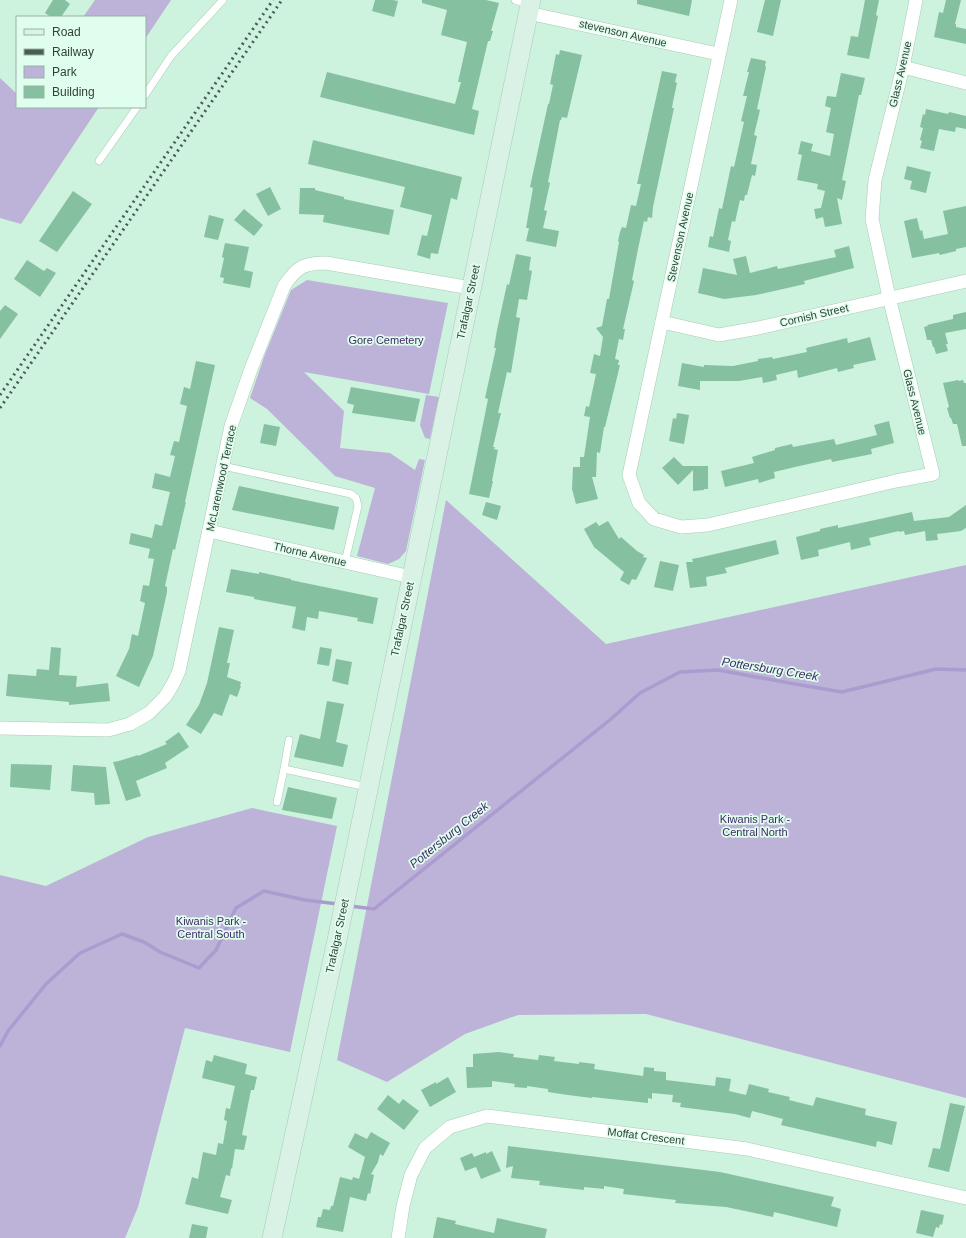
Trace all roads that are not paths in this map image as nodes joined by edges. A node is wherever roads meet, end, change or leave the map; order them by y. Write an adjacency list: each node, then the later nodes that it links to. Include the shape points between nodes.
1 (223, 0): 8 (lane, via 171,56)
2 (731, 0): 5 (street, Stevenson Avenue)
3 (916, 0): 6 (street, Glass Avenue)
4 (526, 4): 5 (street, stevenson Avenue); 12 (main road, Trafalgar Street)
5 (718, 54): 14 (street, Stevenson Avenue)
6 (903, 68): 7 (street); 13 (street, Glass Avenue, via 875,180 872,218)
7 (966, 83)
8 (146, 94)
9 (136, 108): 10 (lane)
10 (99, 161)
11 (966, 281): 13 (street, Cornish Street)
12 (471, 288): 15 (street, McLarenwood Terrace, via 326,262 312,263 298,269 284,286 251,369 231,426); 19 (main road, Trafalgar Street)
13 (889, 297): 14 (street, Cornish Street, via 719,335); 16 (street, Glass Avenue, via 933,474 708,525 681,527 654,519 639,503)
14 (662, 322): 16 (street, Stevenson Avenue)
15 (223, 466): 17 (street, McLarenwood Terrace); 18 (lane, via 351,494 356,498 358,506)
16 (629, 475)
17 (209, 531): 18 (street, Thorne Avenue); 20 (street, McLarenwood Terrace, via 179,670 165,697 149,713 130,724 108,730)
18 (345, 562): 19 (street, Thorne Avenue)
19 (411, 577): 23 (main road, Trafalgar Street)
20 (0, 728)
21 (289, 740): 22 (lane)
22 (284, 768): 23 (lane); 24 (lane)
23 (368, 787): 26 (main road, Trafalgar Street)
24 (277, 802)
25 (966, 1198): 27 (street, Moffat Crescent, via 747,1149 487,1116 450,1127 425,1148 411,1175)
26 (272, 1238)
27 (398, 1238)

